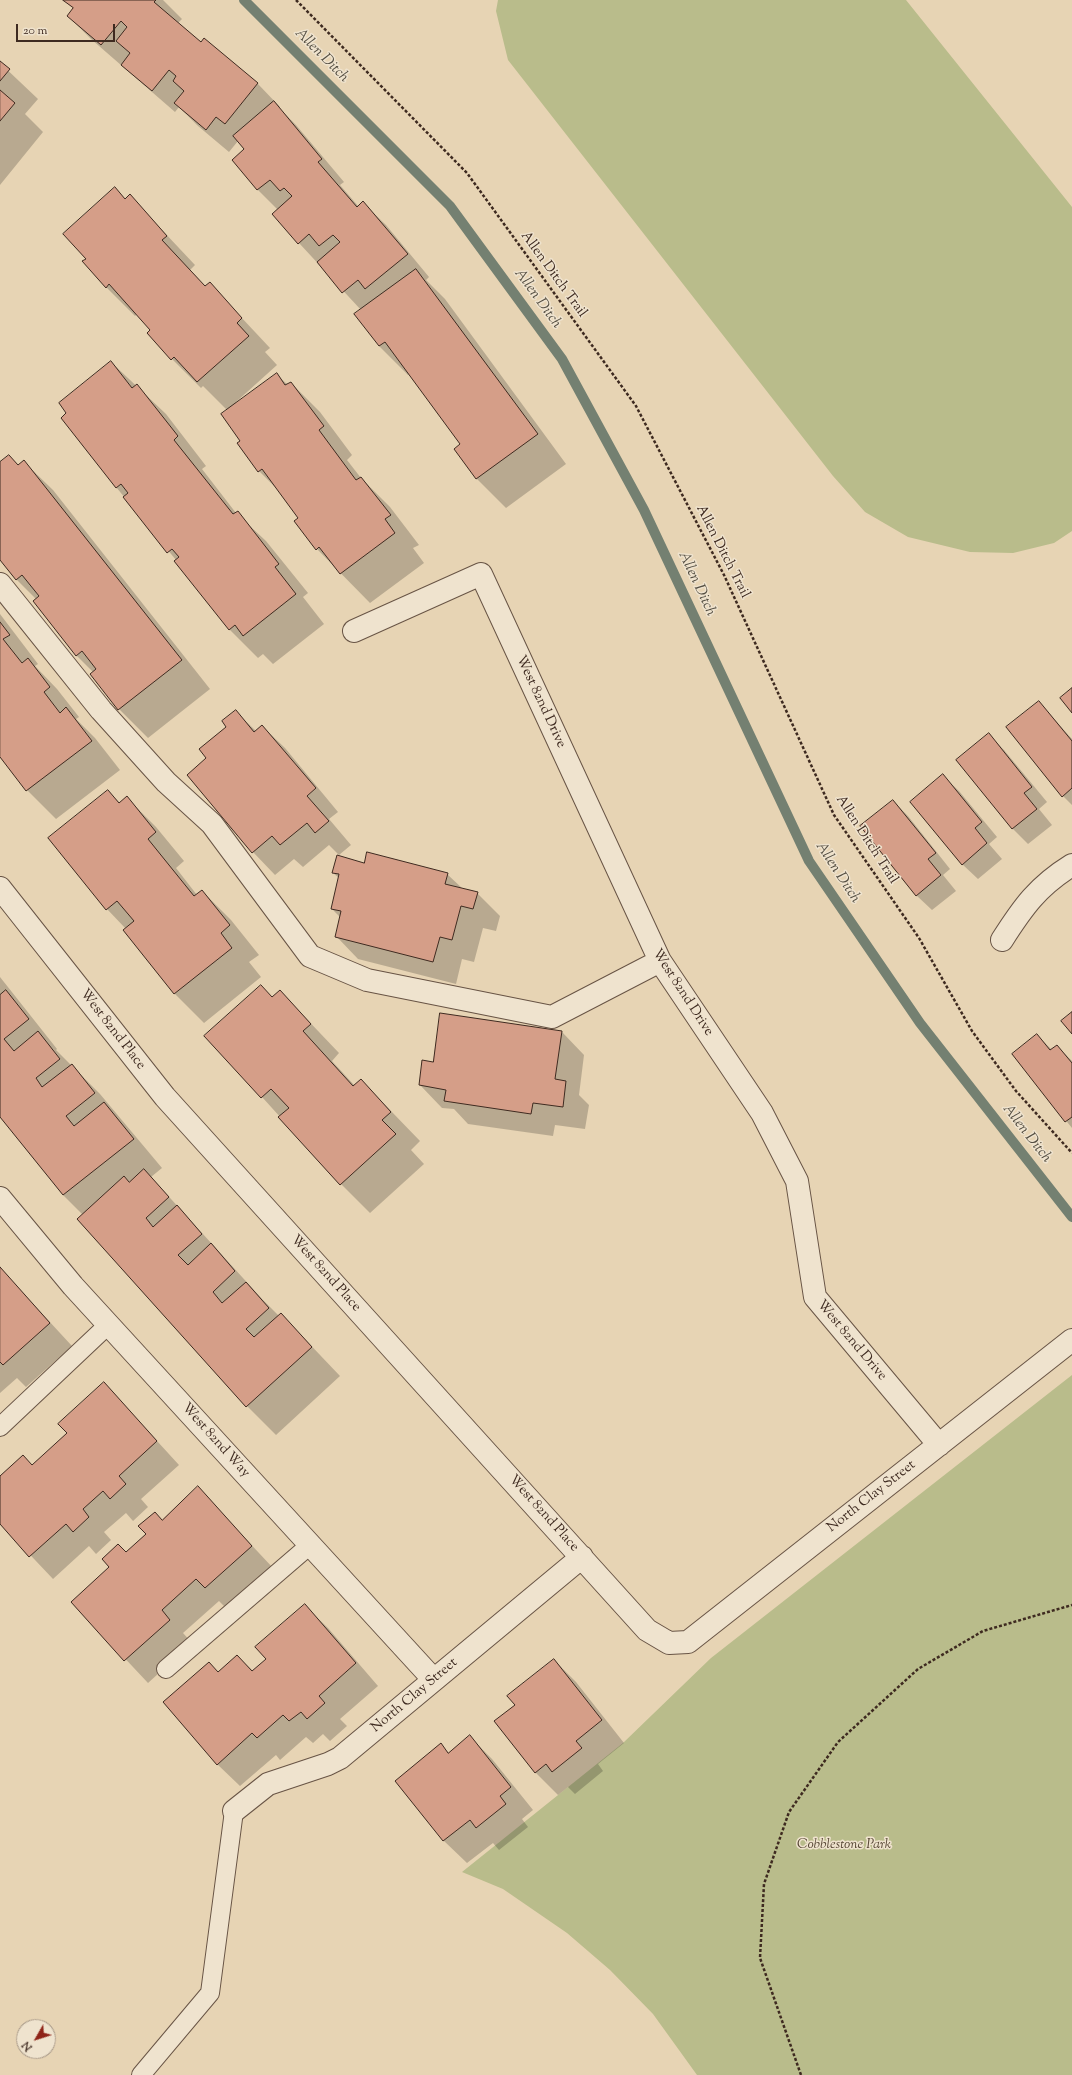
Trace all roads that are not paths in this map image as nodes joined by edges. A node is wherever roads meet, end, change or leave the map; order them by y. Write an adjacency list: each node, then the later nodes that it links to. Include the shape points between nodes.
1 (0, 584): 6 (street, via 101,710 166,782 212,824 310,956 367,980 552,1017)
2 (354, 631): 6 (street, West 82nd Drive, via 481,574)
3 (1072, 865): 5 (street, via 1034,894)
4 (0, 888): 13 (street, West 82nd Place, via 165,1097)
5 (1002, 940)
6 (660, 961): 11 (street, West 82nd Drive, via 762,1113 797,1181 815,1297)
7 (0, 1198): 8 (street, West 82nd Way)
8 (108, 1325): 10 (lane); 12 (street, West 82nd Way)
9 (1072, 1340): 11 (street, North Clay Street)
10 (0, 1427)
11 (939, 1445): 14 (street, North Clay Street, via 688,1642)
12 (310, 1545): 15 (lane); 16 (street, West 82nd Way)
13 (582, 1557): 14 (street, West 82nd Place, via 647,1630); 16 (street, North Clay Street)
14 (668, 1643)
15 (166, 1670)
16 (434, 1680): 17 (street, North Clay Street, via 340,1758 268,1784)
17 (234, 1811): 18 (lane, via 210,1993)
18 (141, 2075)

